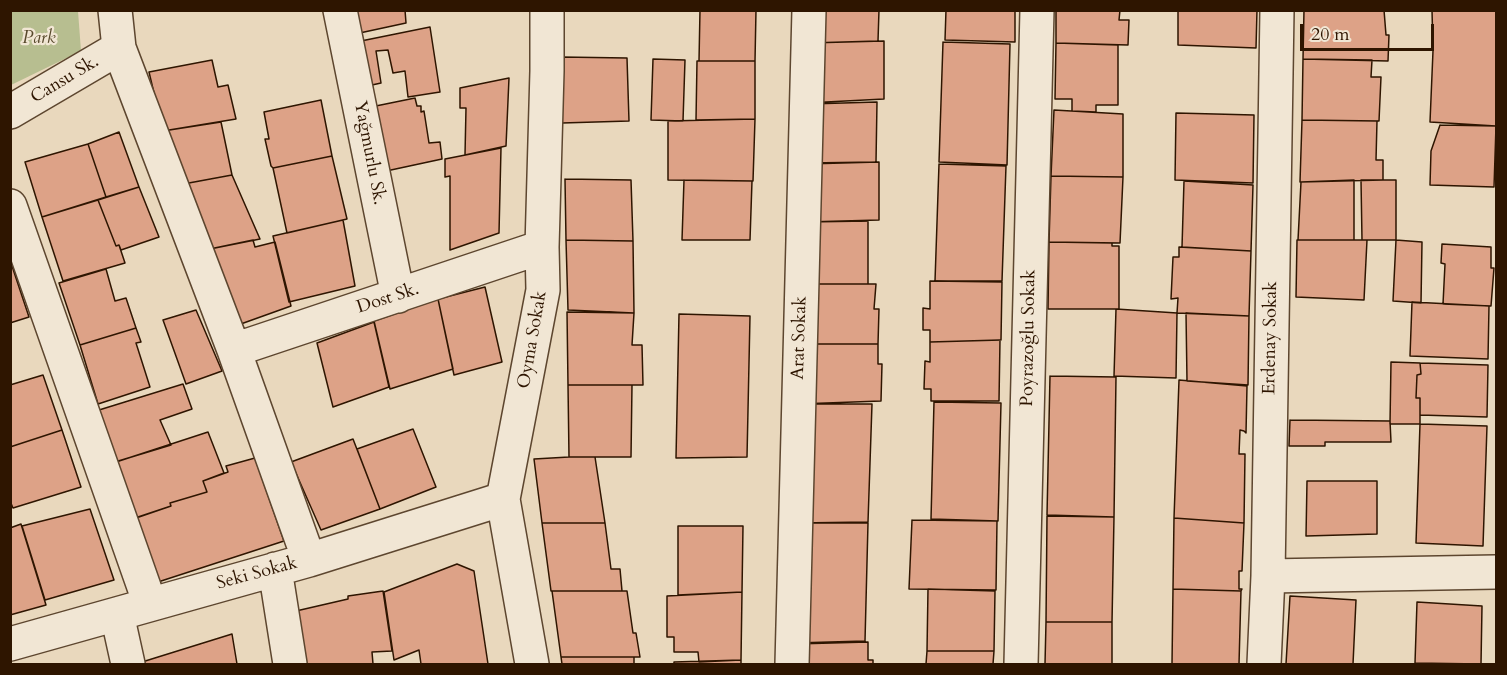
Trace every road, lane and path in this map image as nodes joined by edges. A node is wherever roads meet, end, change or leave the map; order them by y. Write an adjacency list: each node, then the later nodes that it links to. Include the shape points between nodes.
1 (116, 10): 7 (street)
2 (340, 10): 11 (street, Yağmurlu Sk.)
3 (547, 10): 10 (street, Oyma Sokak)
4 (808, 10): 24 (street, Arat Sokak)
5 (1037, 10): 25 (street, Poyrazoğlu Sokak)
6 (1276, 10): 17 (street, Erdenay Sokak)
7 (119, 48): 8 (street, Cansu Sk.); 12 (street)
8 (10, 112)
9 (10, 206): 18 (street)
10 (542, 248): 11 (street, Dost Sk.); 13 (street, Oyma Sokak, via 543,290)
11 (398, 296): 12 (street, Dost Sk.)
12 (234, 350): 14 (street)
13 (503, 499): 14 (street, Seki Sokak); 23 (street, Oyma Sokak)
14 (309, 560): 15 (street, Seki Sokak)
15 (275, 568): 18 (street, Seki Sokak); 22 (street)
16 (1497, 572): 17 (street)
17 (1268, 576): 26 (street, Erdenay Sokak)
18 (150, 604): 19 (street, Seki Sokak)
19 (117, 614): 20 (street, Seki Sokak); 21 (street)
20 (10, 644)
21 (128, 664)
22 (290, 664)
23 (532, 664)
24 (792, 664)
25 (1021, 664)
26 (1264, 664)

